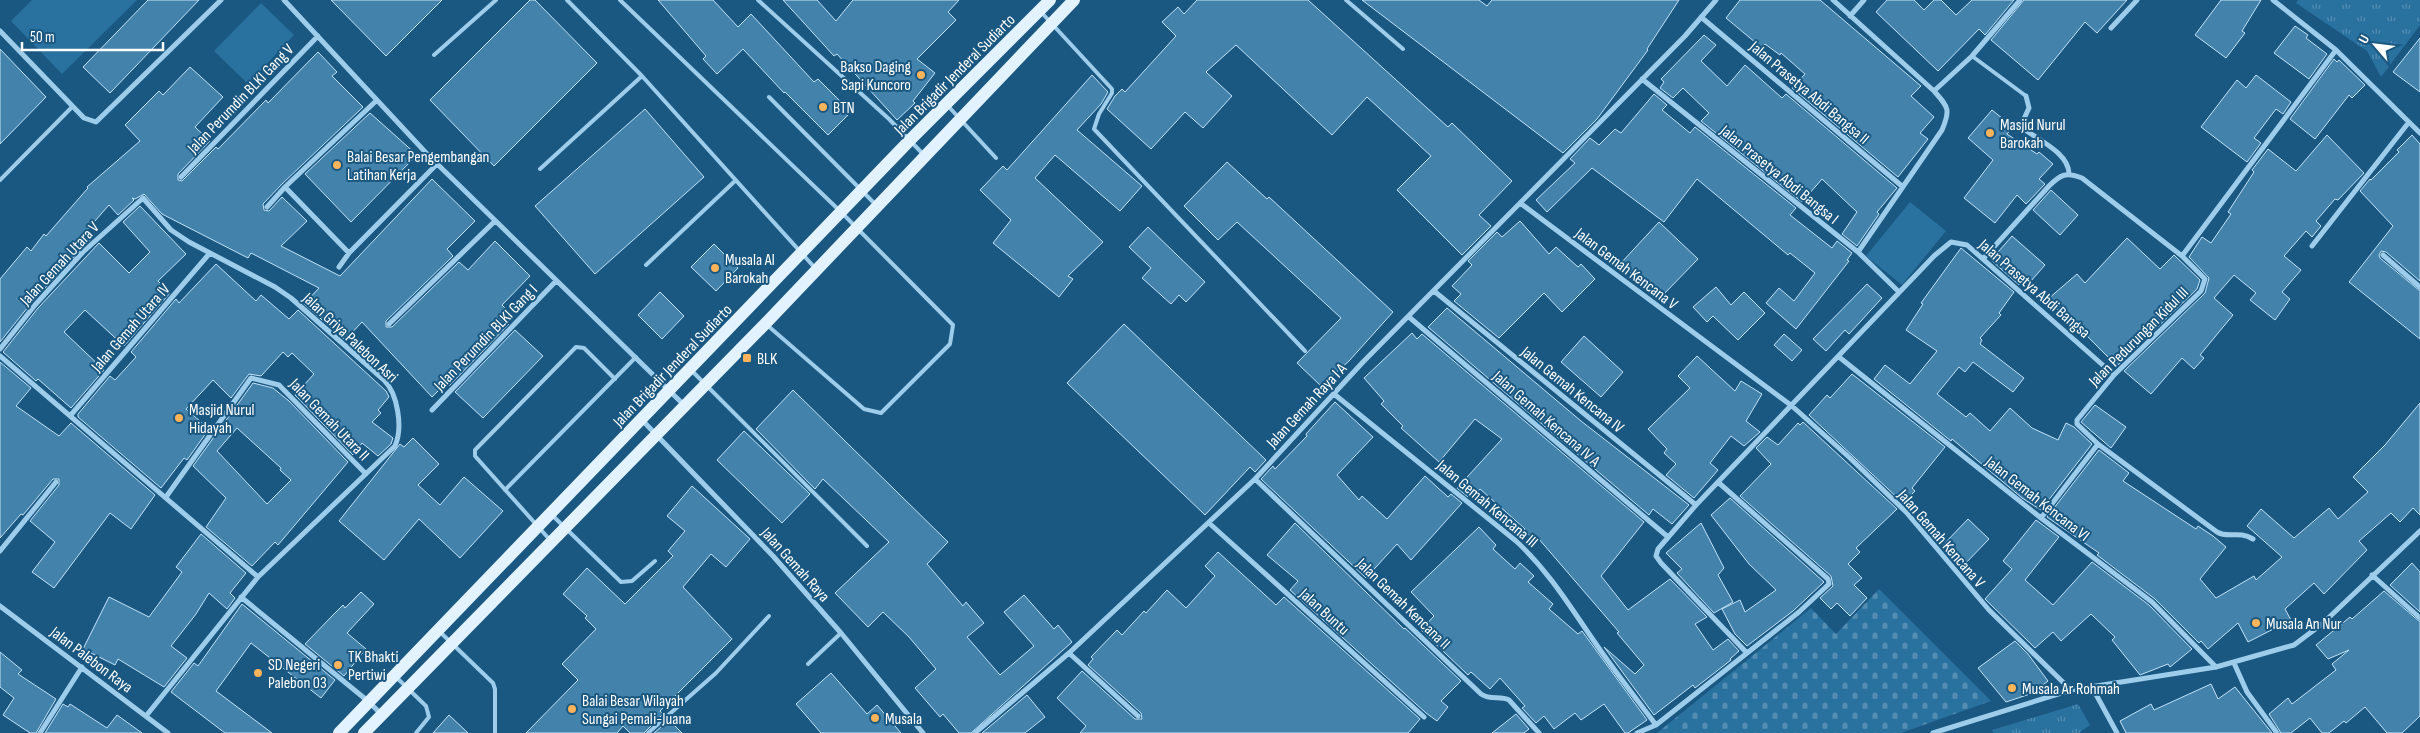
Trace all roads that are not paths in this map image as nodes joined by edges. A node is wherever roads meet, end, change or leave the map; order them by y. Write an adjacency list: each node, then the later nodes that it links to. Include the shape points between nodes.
1 (221, 0): 36 (street, via 96,122 84,118)
2 (284, 0): 22 (street)
3 (496, 0): 27 (lane)
4 (567, 0): 29 (lane)
5 (620, 0): 56 (lane)
6 (758, 0): 40 (lane)
7 (1050, 0): 16 (main road, Jalan Brigadir Jenderal Sudiarto)
8 (1074, 0): 19 (main road, Jalan Brigadir Jenderal Sudiarto)
9 (1346, 0): 24 (lane)
10 (1716, 0): 18 (street, Jalan Gemah Raya I A)
11 (1833, 0): 17 (street)
12 (1864, 0): 17 (street)
13 (2020, 0): 28 (street)
14 (2136, 0): 20 (street)
15 (2273, 0): 25 (street)
16 (1040, 11): 19 (lane); 23 (main road, Jalan Brigadir Jenderal Sudiarto)
17 (1850, 16): 31 (street)
18 (1701, 17): 30 (street, Jalan Gemah Raya I A); 50 (street, Jalan Prasetya Abdi Bangsa II)
19 (1052, 24): 26 (main road, Jalan Brigadir Jenderal Sudiarto); 78 (lane, via 1112,89 1094,126 1098,134)
20 (2111, 28)
21 (0, 31): 36 (street)
22 (318, 36): 34 (street); 46 (street, Jalan Perumdin BLKI Gang V)
23 (1010, 41): 26 (main road); 35 (main road, Jalan Brigadir Jenderal Sudiarto)
24 (1403, 49)
25 (2336, 50): 38 (street); 65 (street)
26 (1022, 54): 37 (main road, Jalan Brigadir Jenderal Sudiarto)
27 (434, 55)
28 (1972, 56): 31 (street); 33 (lane)
29 (642, 76): 44 (lane); 48 (lane)
30 (1642, 79): 53 (street, Jalan Gemah Raya I A); 60 (street, Jalan Prasetya Abdi Bangsa I)
31 (1934, 91): 50 (street, via 1947,107 1946,121)
32 (769, 96): 51 (lane)
33 (2026, 96): 45 (street, via 2029,108 2022,123 2024,129 2064,158)
34 (377, 100): 43 (street); 49 (street)
35 (946, 104): 37 (lane); 40 (main road, Jalan Brigadir Jenderal Sudiarto)
36 (72, 106): 47 (lane)
37 (960, 119): 41 (main road, Jalan Brigadir Jenderal Sudiarto); 42 (lane)
38 (2409, 122): 39 (street); 59 (street)
39 (2420, 133)
40 (910, 140): 41 (lane); 51 (main road, Jalan Brigadir Jenderal Sudiarto)
41 (925, 155): 54 (main road, Jalan Brigadir Jenderal Sudiarto)
42 (996, 158)
43 (437, 164): 57 (street); 63 (street)
44 (540, 169)
45 (2069, 173): 65 (street, via 2082,178); 66 (street, via 2060,175)
46 (181, 177)
47 (0, 180)
48 (736, 180): 61 (lane); 67 (lane)
49 (285, 187): 55 (street); 63 (street)
50 (1903, 187): 60 (street)
51 (862, 191): 54 (lane); 56 (main road, Jalan Brigadir Jenderal Sudiarto)
52 (141, 198): 62 (street, Jalan Griya Palebon Asri, via 146,199 171,230); 77 (street, Jalan Gemah Utara V, via 34,304)
53 (1520, 203): 72 (street, Jalan Gemah Raya I A); 89 (street, Jalan Gemah Kencana V)
54 (876, 206): 58 (main road, Jalan Brigadir Jenderal Sudiarto)
55 (267, 207)
56 (841, 212): 58 (lane); 61 (main road, Jalan Brigadir Jenderal Sudiarto)
57 (495, 220): 70 (street); 75 (street)
58 (855, 228): 69 (main road, Jalan Brigadir Jenderal Sudiarto); 76 (lane, via 953,325 950,344 881,413 872,413)
59 (2312, 246)
60 (1858, 252): 73 (street, Jalan Prasetya Abdi Bangsa I)
61 (802, 253): 69 (lane); 82 (main road, Jalan Brigadir Jenderal Sudiarto)
62 (209, 254): 91 (street, Jalan Gemah Utara IV); 95 (street, Jalan Griya Palebon Asri, via 291,298 388,384 393,393 398,440 396,446)
63 (349, 254): 68 (street)
64 (2382, 254): 71 (street)
65 (2182, 256): 83 (street, Jalan Pedurungan Kidul III, via 2205,279 2204,286)
66 (1983, 259): 73 (street, Jalan Prasetya Abdi Bangsa, via 1967,245 1951,242); 83 (street, Jalan Prasetya Abdi Bangsa)
67 (646, 265)
68 (339, 267)
69 (816, 269): 76 (main road, Jalan Brigadir Jenderal Sudiarto)
70 (556, 281): 80 (street); 90 (street, Jalan Perumdin BLKI Gang I)
71 (2420, 287)
72 (1434, 291): 74 (street, Jalan Gemah Raya I A); 101 (street, Jalan Gemah Kencana IV)
73 (1899, 292): 81 (street)
74 (1409, 317): 87 (street, Jalan Gemah Raya I A); 108 (street, Jalan Gemah Kencana IV A)
75 (389, 324)
76 (765, 324): 85 (main road, Jalan Brigadir Jenderal Sudiarto)
77 (0, 349)
78 (1305, 351)
79 (0, 356): 91 (street)
80 (636, 357): 84 (lane); 86 (street)
81 (1839, 357): 89 (street); 103 (street, Jalan Gemah Kencana VI)
82 (691, 370): 85 (lane); 86 (main road, Jalan Brigadir Jenderal Sudiarto)
83 (2114, 375): 94 (street, Jalan Pedurungan Kidul III, via 2077,420 2077,424)
84 (615, 379): 99 (lane); 99 (lane, via 584,348 573,349 475,450 475,456)
85 (704, 385): 88 (main road, Jalan Brigadir Jenderal Sudiarto); 111 (lane)
86 (670, 391): 88 (street); 92 (main road, Jalan Brigadir Jenderal Sudiarto)
87 (1334, 394): 96 (street, Jalan Gemah Raya I A); 138 (street, Jalan Gemah Kencana III, via 1534,558)
88 (685, 406): 93 (main road, Jalan Brigadir Jenderal Sudiarto)
89 (1792, 406): 98 (street); 132 (street, Jalan Gemah Kencana V, via 1906,512 1989,610)
90 (432, 410)
91 (70, 416): 100 (street)
92 (642, 419): 93 (street, Jalan Gemah Raya); 102 (main road, Jalan Brigadir Jenderal Sudiarto)
93 (658, 434): 106 (main road, Jalan Brigadir Jenderal Sudiarto); 121 (street, Jalan Gemah Raya)
94 (2098, 444): 103 (street); 109 (street, via 2217,532 2226,535 2240,533)
95 (366, 474): 100 (street, Jalan Gemah Utara II, via 279,385 256,378 248,380); 115 (street, Jalan Griya Palebon Asri)
96 (1255, 479): 104 (street, Jalan Gemah Raya I A); 148 (street, Jalan Gemah Kencana II, via 1481,694 1489,699 1503,697 1509,700)
97 (56, 482): 112 (street)
98 (1719, 483): 101 (street); 124 (street, via 1828,579 1828,586)
99 (505, 490): 105 (lane)
100 (166, 497): 115 (street)
101 (1696, 506): 108 (street)
102 (551, 514): 105 (main road, Jalan Brigadir Jenderal Sudiarto); 106 (lane)
103 (2041, 518): 128 (street, Jalan Gemah Kencana VI, via 2152,602)
104 (1209, 523): 123 (street, Jalan Gemah Raya I A); 137 (street, Jalan Buntu)
105 (538, 526): 110 (lane); 120 (main road, Jalan Brigadir Jenderal Sudiarto)
106 (565, 528): 110 (main road, Jalan Brigadir Jenderal Sudiarto); 113 (lane, via 621,582 632,581)
107 (2420, 531): 114 (street)
108 (1668, 538): 124 (street, via 1656,552 1661,563)
109 (2253, 539)
110 (552, 541): 122 (main road, Jalan Brigadir Jenderal Sudiarto)
111 (867, 546)
112 (0, 551)
113 (655, 561)
114 (2372, 575): 119 (street); 125 (street, via 2309,636 2294,646)
115 (258, 576): 116 (street, Jalan Griya Palebon Asri)
116 (241, 597): 133 (street); 135 (street, Jalan Griya Palebon Asri)
117 (0, 606): 127 (street, Jalan Palebon Raya)
118 (769, 616): 145 (lane, via 716,673)
119 (2420, 618)
120 (439, 630): 122 (lane); 129 (main road, Jalan Brigadir Jenderal Sudiarto)
121 (841, 633): 126 (lane); 146 (street, Jalan Gemah Raya)
122 (452, 643): 131 (main road, Jalan Brigadir Jenderal Sudiarto); 144 (lane, via 493,683)
123 (1069, 653): 136 (street); 147 (street, Jalan Gemah Raya I A)
124 (1747, 653): 138 (street)
125 (2234, 663): 128 (street); 152 (street, via 2247,692)
126 (808, 664)
127 (82, 667): 135 (street, Jalan Palebon Raya); 139 (street)
128 (2216, 667): 130 (street)
129 (394, 675): 131 (lane); 133 (main road, Jalan Brigadir Jenderal Sudiarto)
130 (2092, 687): 132 (street); 151 (street)
131 (408, 688): 134 (main road, Jalan Brigadir Jenderal Sudiarto); 143 (lane, via 426,706 429,717)
132 (2071, 690): 150 (street)
133 (369, 702): 134 (street); 141 (main road, Jalan Brigadir Jenderal Sudiarto)
134 (382, 715): 142 (main road, Jalan Brigadir Jenderal Sudiarto)
135 (146, 716): 140 (street, Jalan Palebon Raya)
136 (1138, 716)
137 (1424, 717)
138 (1656, 725): 149 (street)
139 (40, 733)
140 (168, 733)
141 (339, 733)
142 (364, 733)
143 (416, 733)
144 (496, 733)
145 (648, 733)
146 (922, 733)
147 (975, 733)
148 (1539, 733)
149 (1637, 733)
150 (1933, 733)
151 (2117, 733)
152 (2277, 733)

